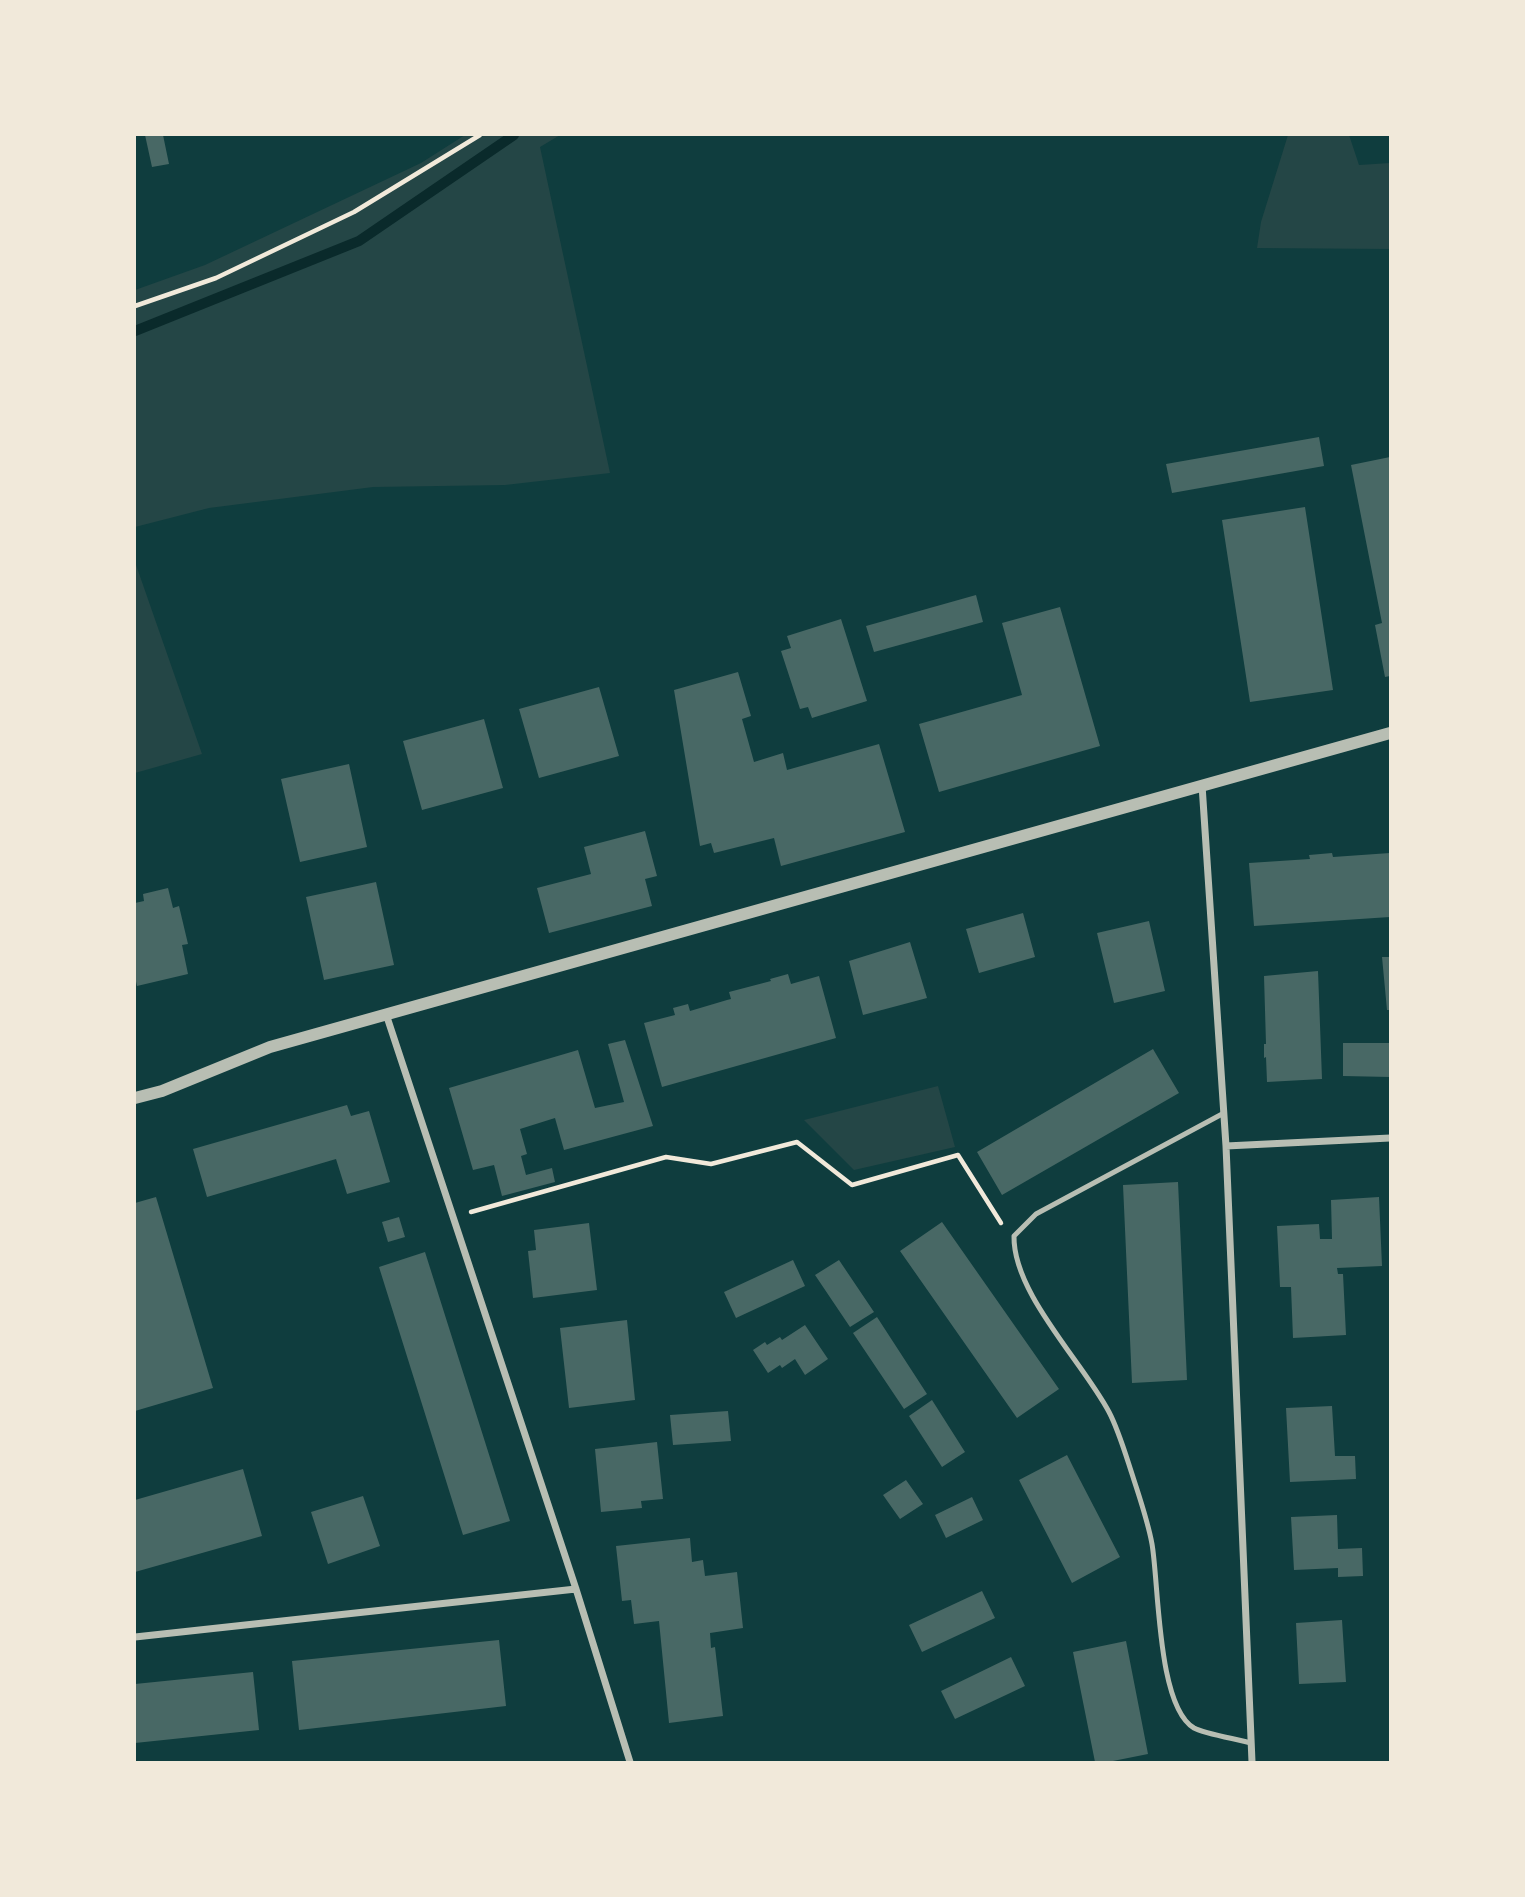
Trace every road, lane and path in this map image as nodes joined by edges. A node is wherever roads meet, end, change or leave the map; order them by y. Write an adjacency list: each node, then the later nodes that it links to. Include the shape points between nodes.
1 (480, 135): 2 (path, via 354,212 216,278)
2 (135, 306)
3 (1390, 733): 4 (street)
4 (1202, 785): 5 (street); 7 (street)
5 (386, 1013): 6 (street, via 270,1046); 10 (street)
6 (135, 1098)
7 (1224, 1113): 9 (street); 11 (lane, via 1036,1214)
8 (1390, 1138): 9 (street)
9 (1226, 1146): 14 (street)
10 (454, 1217): 11 (path, via 666,1157 711,1164 797,1142 852,1185 958,1155 1000,1222); 12 (street)
11 (1014, 1236): 14 (lane, via 1014,1254 1023,1281 1110,1413 1133,1478 1152,1543 1164,1659 1181,1713 1194,1728)
12 (576, 1589): 13 (street); 15 (street)
13 (135, 1637)
14 (1251, 1743): 16 (street)
15 (630, 1762)
16 (1252, 1762)

